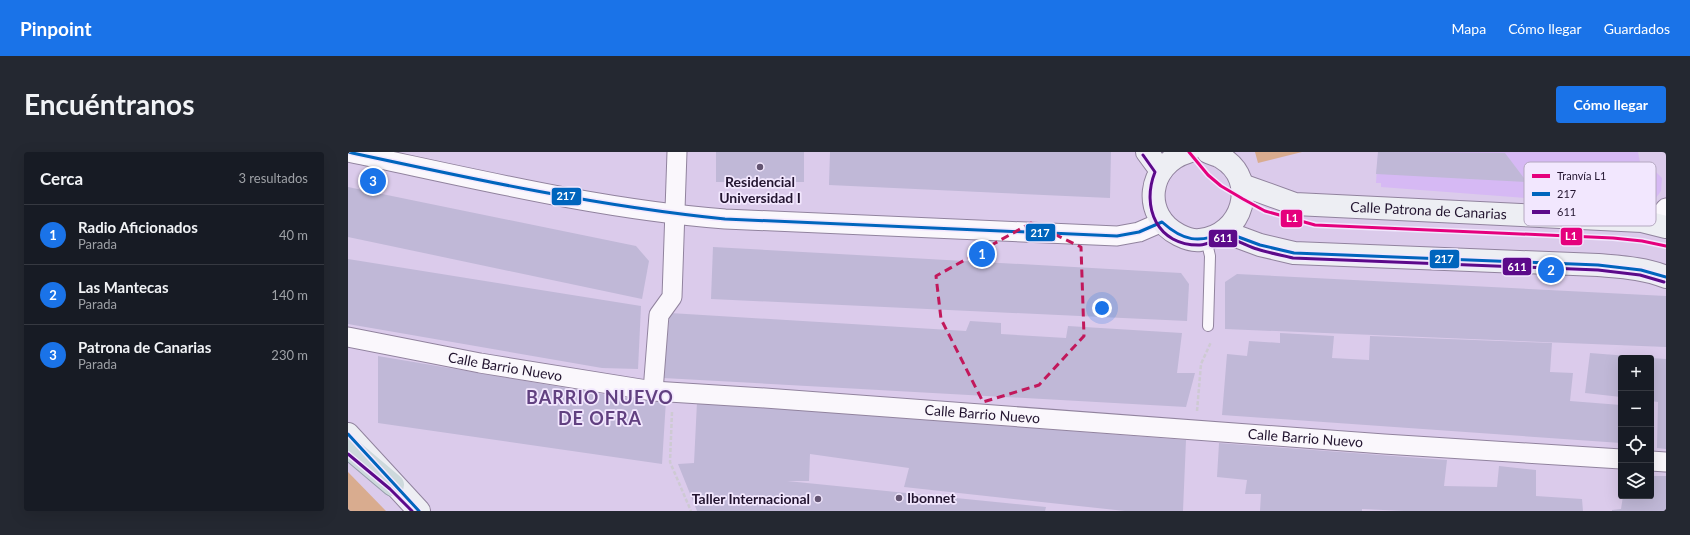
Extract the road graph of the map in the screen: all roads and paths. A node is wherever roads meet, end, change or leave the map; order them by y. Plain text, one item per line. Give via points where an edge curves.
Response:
1 (348, 152) edge
2 (677, 152) edge
3 (1147, 152) edge
4 (1188, 152) edge
5 (1208, 152) edge
6 (1161, 171) junction
7 (1242, 185) junction
8 (1666, 208) edge
9 (676, 215) junction
10 (1524, 215) edge
11 (1656, 216) edge
12 (1162, 222) junction
13 (1656, 224) edge
14 (1666, 227) edge
15 (1215, 235) junction
16 (1666, 277) edge
17 (1208, 326) joint
18 (348, 337) edge
19 (653, 391) junction
20 (672, 411) dead end
21 (1194, 429) junction
22 (348, 434) edge
23 (348, 447) edge
24 (1618, 459) edge
25 (1654, 461) edge
26 (1666, 462) edge
27 (394, 484) junction
28 (419, 511) edge
29 (691, 511) edge

1 - 9 street via 517,188
2 - 9 street
3 - 6 street
4 - 6 street via 1176,156
5 - 7 street via 1222,158 1235,169
6 - 12 street via 1153,191 1156,213
7 - 10 street, Calle Patrona de Canarias via 1296,204
7 - 15 street via 1243,199 1239,213 1233,223
8 - 11 street
9 - 12 street via 1117,236 1139,232
9 - 19 street via 672,297 659,315
12 - 15 street via 1172,232 1184,238 1198,240
13 - 14 street, Calle Patrona de Canarias
15 - 16 street via 1294,253 1598,265 1633,268
15 - 17 lane via 1210,256
17 - 21 path via 1212,339 1201,364
18 - 19 street, Calle Barrio Nuevo
19 - 21 street, Calle Barrio Nuevo
20 - 29 path via 670,462
21 - 24 street, Calle Barrio Nuevo
22 - 27 street
23 - 27 highway
25 - 26 street
27 - 28 street

